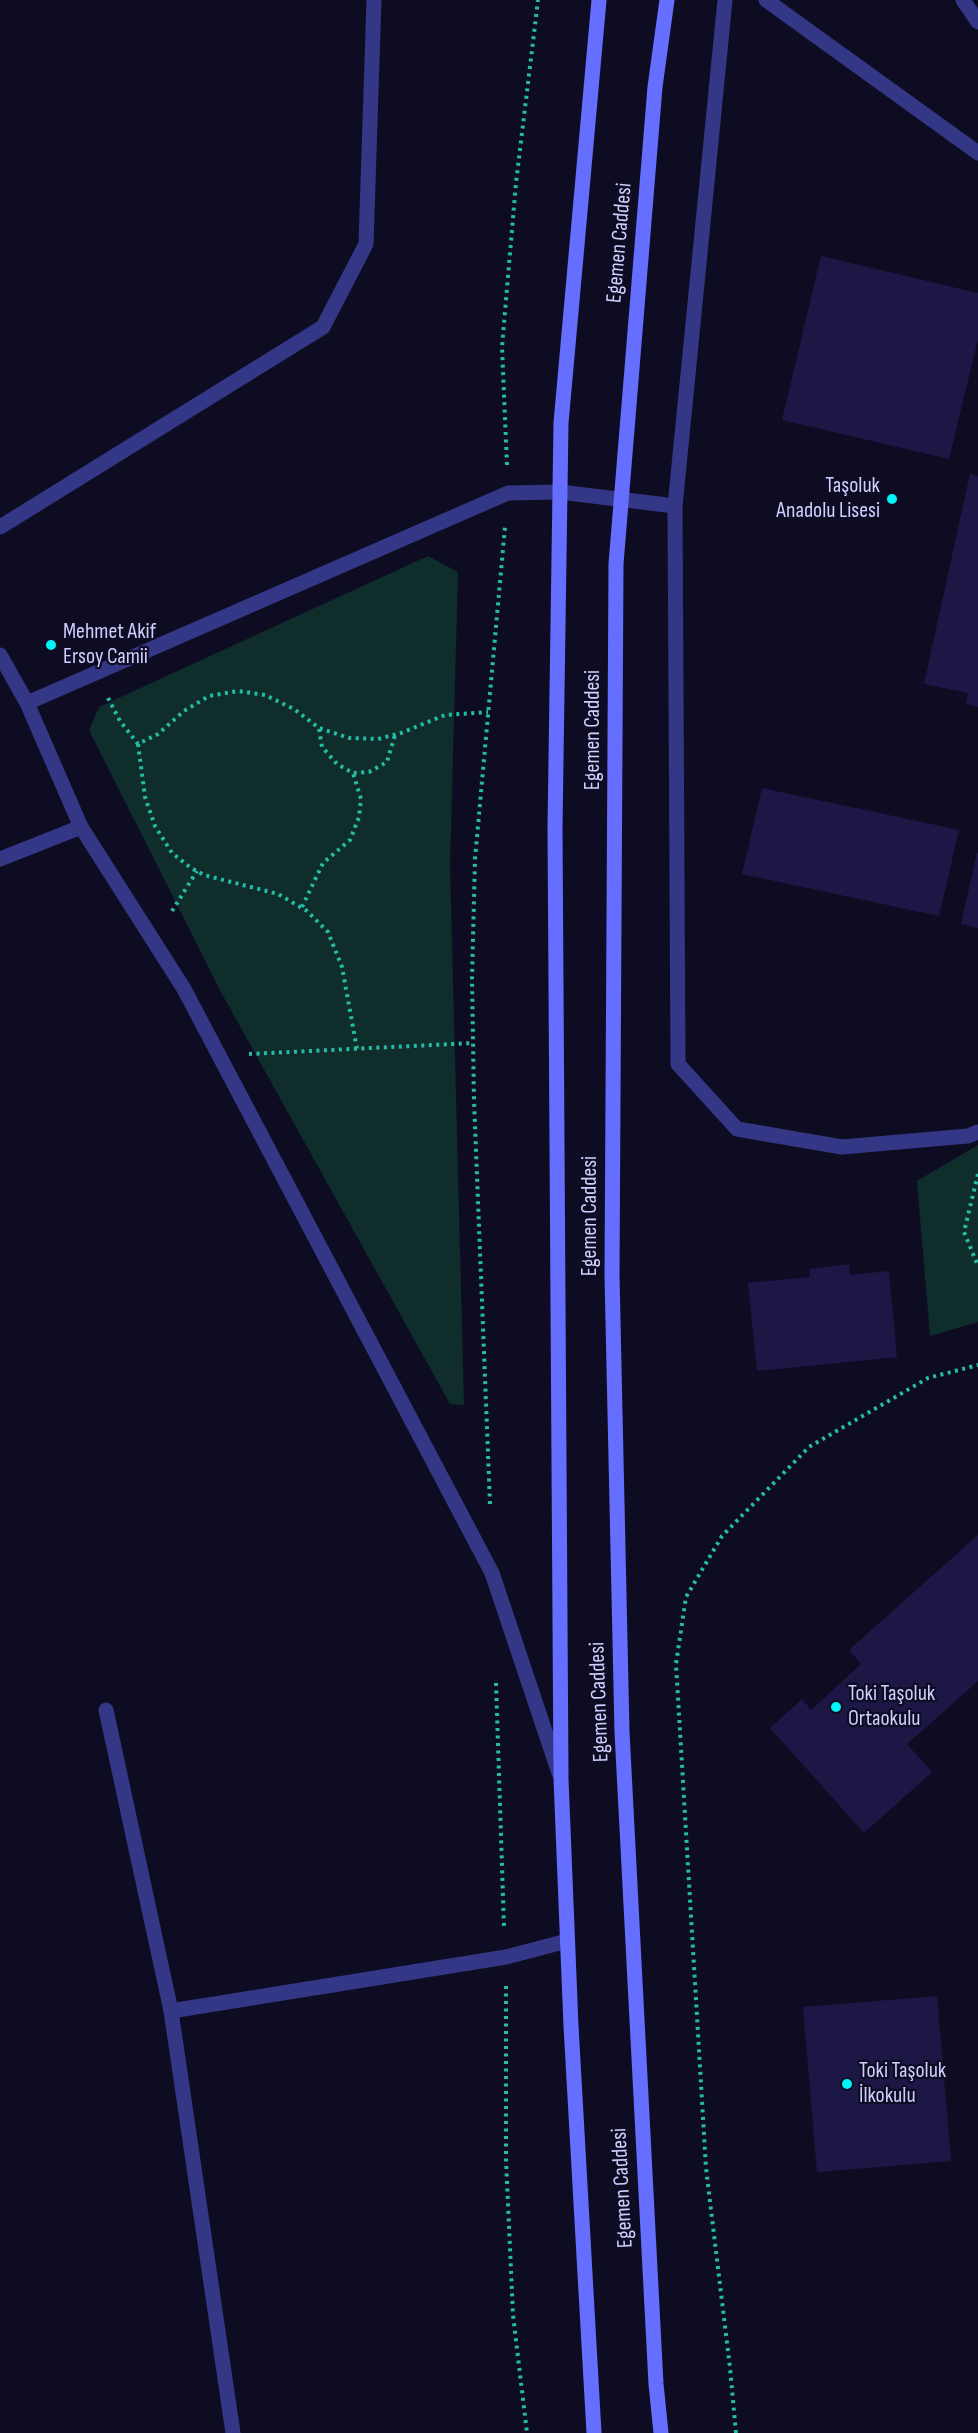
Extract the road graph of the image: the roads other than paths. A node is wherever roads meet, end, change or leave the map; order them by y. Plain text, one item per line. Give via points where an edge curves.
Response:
1 (374, 0) edge
2 (599, 0) edge
3 (667, 0) edge
4 (725, 0) edge
5 (766, 0) edge
6 (963, 0) edge
7 (978, 22) edge
8 (978, 153) edge
9 (560, 492) junction
10 (621, 500) junction
11 (675, 506) junction
12 (0, 527) edge
13 (0, 655) edge
14 (27, 703) junction
15 (81, 827) junction
16 (0, 859) edge
17 (978, 1132) edge
18 (106, 1710) dead end
19 (561, 1779) junction
20 (567, 1941) junction
21 (171, 2011) junction
22 (233, 2433) edge
23 (594, 2433) edge
24 (661, 2433) edge

1 - 12 street via 366,244 323,327
2 - 9 main road, Egemen Caddesi via 561,423
3 - 10 main road, Egemen Caddesi via 655,87
4 - 11 street
5 - 8 street
6 - 7 street
9 - 10 street
9 - 14 street via 508,493
9 - 19 main road, Egemen Caddesi via 555,827
10 - 11 street
10 - 24 main road, Egemen Caddesi via 616,564 612,1275 622,1732
11 - 17 street via 678,1064 737,1129 842,1147
13 - 14 street
14 - 15 street
15 - 16 street
15 - 19 street via 184,989 492,1573
18 - 21 street
19 - 20 main road, Egemen Caddesi
20 - 21 street via 506,1957
20 - 23 main road, Egemen Caddesi
21 - 22 street

